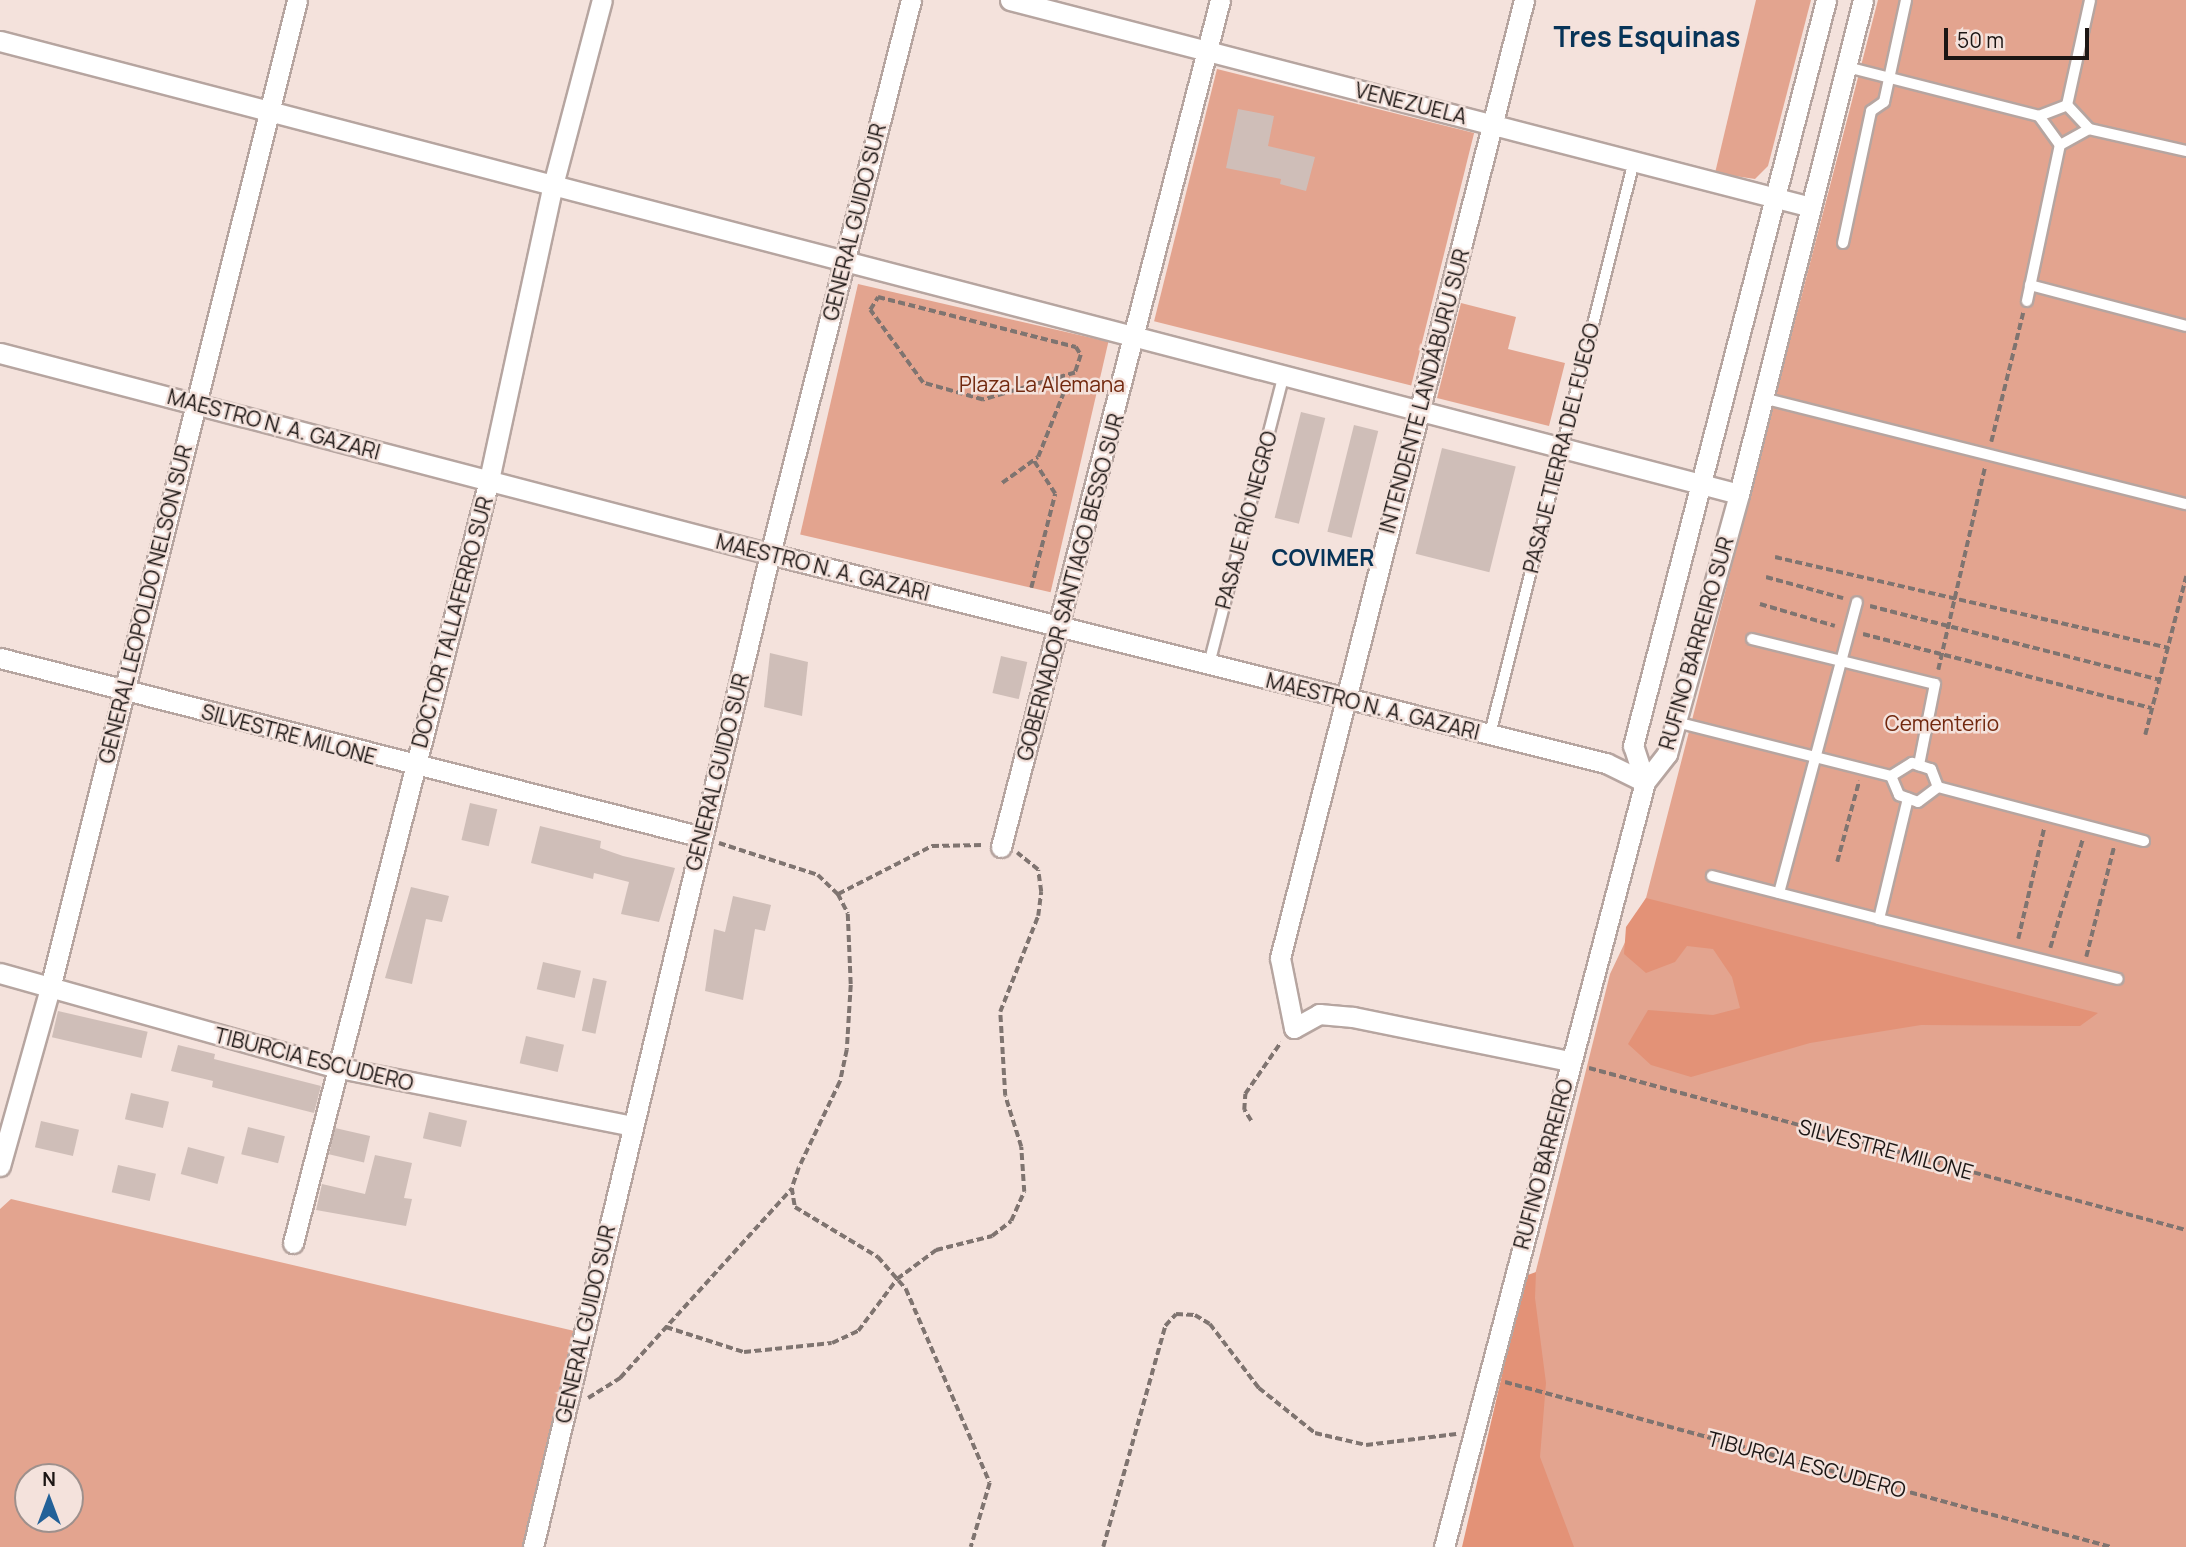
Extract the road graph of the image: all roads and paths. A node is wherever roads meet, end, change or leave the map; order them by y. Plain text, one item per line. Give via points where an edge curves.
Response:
1 (297, 0) edge
2 (602, 0) edge
3 (911, 0) edge
4 (1010, 0) edge
5 (1220, 0) edge
6 (1524, 0) edge
7 (1826, 0) edge
8 (1863, 0) edge
9 (1906, 0) edge
10 (2090, 0) edge
11 (0, 41) edge
12 (1208, 51) junction
13 (1847, 66) junction
14 (1889, 79) junction
15 (2067, 105) junction
16 (271, 111) junction
17 (2039, 116) junction
18 (1495, 125) junction
19 (2090, 129) junction
20 (2060, 145) junction
21 (2186, 150) edge
22 (1634, 161) junction
23 (553, 185) junction
24 (1777, 198) junction
25 (1811, 207) junction
26 (1843, 243) dead end
27 (843, 260) junction
28 (2030, 285) junction
29 (2027, 301) joint
30 (2186, 326) edge
31 (1135, 337) junction
32 (0, 353) edge
33 (1284, 375) junction
34 (1061, 377) junction
35 (1763, 398) junction
36 (195, 403) junction
37 (1418, 410) junction
38 (1561, 447) junction
39 (1987, 455) junction
40 (1033, 460) junction
41 (489, 480) junction
42 (1002, 483) dead end
43 (1701, 484) junction
44 (1739, 494) junction
45 (2186, 504) edge
46 (770, 554) junction
47 (1775, 558) dead end
48 (2186, 576) edge
49 (1766, 578) dead end
50 (1031, 588) dead end
51 (1953, 595) junction
52 (1857, 602) junction
53 (1760, 604) dead end
54 (1060, 626) junction
55 (1946, 626) junction
56 (1850, 631) junction
57 (1752, 639) dead end
58 (2169, 648) junction
59 (1941, 655) junction
60 (0, 658) edge
61 (1841, 661) junction
62 (1209, 664) junction
63 (2160, 680) junction
64 (1935, 684) junction
65 (124, 690) junction
66 (1344, 698) junction
67 (2152, 708) junction
68 (1676, 722) junction
69 (1490, 735) junction
70 (2145, 735) dead end
71 (1817, 757) junction
72 (1919, 765) junction
73 (414, 766) junction
74 (1863, 769) junction
75 (1891, 776) junction
76 (1645, 782) junction
77 (1938, 787) junction
78 (1908, 798) junction
79 (2047, 816) junction
80 (2086, 825) junction
81 (2118, 834) junction
82 (702, 837) junction
83 (2144, 841) dead end
84 (1001, 848) junction
85 (1837, 862) dead end
86 (1712, 876) dead end
87 (1779, 893) junction
88 (838, 894) junction
89 (1879, 919) junction
90 (2017, 941) dead end
91 (2050, 950) dead end
92 (2085, 961) dead end
93 (0, 972) edge
94 (2118, 979) dead end
95 (50, 988) junction
96 (1294, 1028) junction
97 (1578, 1064) junction
98 (335, 1067) junction
99 (1251, 1121) dead end
100 (632, 1126) junction
101 (0, 1166) edge
102 (792, 1188) junction
103 (2186, 1230) edge
104 (293, 1243) dead end
105 (897, 1279) junction
106 (666, 1327) junction
107 (1503, 1381) dead end
108 (567, 1399) junction
109 (1472, 1438) junction
110 (533, 1547) edge
111 (971, 1547) edge
112 (1103, 1547) edge
113 (1444, 1547) edge
114 (2111, 1547) edge

1 - 16 street, GENERAL LEOPOLDO NELSON SUR
2 - 23 street, DOCTOR TALLAFERRO SUR
3 - 27 street, GENERAL GUIDO SUR
4 - 12 street, VENEZUELA
5 - 12 street, GOBERNADOR SANTIAGO BESSO SUR
6 - 18 street, INTENDENTE LANDÁBURU SUR
7 - 24 street, RUFINO BARREIRO SUR
8 - 13 street, RUFINO BARREIRO SUR
9 - 14 lane
10 - 15 lane
11 - 16 street
12 - 18 street, VENEZUELA
12 - 31 street, GOBERNADOR SANTIAGO BESSO SUR
13 - 14 lane
13 - 25 street, RUFINO BARREIRO SUR
14 - 17 lane
14 - 26 lane via 1884,102 1871,111
15 - 17 lane
15 - 19 lane
16 - 23 street
16 - 36 street, GENERAL LEOPOLDO NELSON SUR
17 - 20 lane
18 - 22 street, VENEZUELA
18 - 37 street, INTENDENTE LANDÁBURU SUR
19 - 20 lane
19 - 21 lane
20 - 28 lane
22 - 24 street, VENEZUELA
22 - 38 lane, PASAJE TIERRA DEL FUEGO
23 - 27 street
23 - 41 street, DOCTOR TALLAFERRO SUR
24 - 25 street, VENEZUELA
24 - 43 street, RUFINO BARREIRO SUR
25 - 35 street, RUFINO BARREIRO SUR
27 - 31 street
27 - 46 street, GENERAL GUIDO SUR
28 - 29 lane
28 - 30 lane
29 - 39 path
31 - 33 street
31 - 54 street, GOBERNADOR SANTIAGO BESSO SUR
32 - 36 street, MAESTRO N. A. GAZARI
33 - 37 street
33 - 62 lane, PASAJE RÍO NEGRO
34 - 34 path via 1075,373 1081,355 1076,347 877,297 870,310 923,383 983,400
34 - 40 path via 1065,388
35 - 39 lane
35 - 44 street, RUFINO BARREIRO SUR
36 - 41 street, MAESTRO N. A. GAZARI
36 - 65 street, GENERAL LEOPOLDO NELSON SUR
37 - 38 street
37 - 66 street, INTENDENTE LANDÁBURU SUR
38 - 43 street
38 - 69 lane, PASAJE TIERRA DEL FUEGO
39 - 45 lane
39 - 51 path
40 - 42 path
40 - 50 path via 1055,494
41 - 46 street, MAESTRO N. A. GAZARI
41 - 73 street, DOCTOR TALLAFERRO SUR
43 - 44 street
43 - 76 street, RUFINO BARREIRO SUR via 1633,746
44 - 68 street, RUFINO BARREIRO SUR
46 - 54 street, MAESTRO N. A. GAZARI
46 - 82 street, GENERAL GUIDO SUR
47 - 51 path
48 - 58 path
49 - 52 path
51 - 55 path
51 - 58 path
52 - 55 path
52 - 56 lane
53 - 56 path
54 - 62 street, MAESTRO N. A. GAZARI
54 - 84 street, GOBERNADOR SANTIAGO BESSO SUR
55 - 59 path
55 - 63 path
56 - 59 path
56 - 61 lane
57 - 61 lane
58 - 63 path
59 - 64 path
59 - 67 path
60 - 65 street, SILVESTRE MILONE
61 - 64 lane
61 - 71 lane
62 - 66 street, MAESTRO N. A. GAZARI
63 - 67 path
64 - 72 lane
65 - 73 street, SILVESTRE MILONE
65 - 95 street, GENERAL LEOPOLDO NELSON SUR
66 - 69 street, MAESTRO N. A. GAZARI
66 - 96 street, INTENDENTE LANDÁBURU SUR via 1280,958
67 - 70 path
68 - 71 lane
68 - 76 street, RUFINO BARREIRO SUR via 1667,754
69 - 76 street, MAESTRO N. A. GAZARI via 1606,763
71 - 74 lane
71 - 87 lane
72 - 75 lane via 1912,763
72 - 77 lane via 1931,769
73 - 82 street, SILVESTRE MILONE
73 - 98 street, DOCTOR TALLAFERRO SUR
74 - 75 lane
74 - 85 path
75 - 78 lane via 1899,795
76 - 97 street, RUFINO BARREIRO
77 - 78 lane via 1918,802
77 - 79 lane
78 - 89 lane
79 - 80 lane
79 - 90 path
80 - 81 lane
80 - 91 path
81 - 83 lane
81 - 92 path
82 - 88 path via 818,875
82 - 100 street, GENERAL GUIDO SUR
84 - 88 path via 932,846
84 - 105 path via 1013,849 1038,870 1041,892 1038,916 1000,1012 1005,1096 1021,1147 1024,1192 1011,1221 992,1236 936,1250
86 - 87 lane
87 - 89 lane
88 - 102 path via 848,914 851,985 847,1050 840,1082
89 - 94 lane
93 - 95 street, TIBURCIA ESCUDERO
95 - 98 street, TIBURCIA ESCUDERO
95 - 101 street, GENERAL LEOPOLDO NELSON SUR
96 - 97 street via 1319,1014 1353,1017
96 - 99 path via 1245,1094 1244,1110
97 - 103 path, SILVESTRE MILONE
97 - 109 street, RUFINO BARREIRO
98 - 100 street, TIBURCIA ESCUDERO
98 - 104 street, DOCTOR TALLAFERRO SUR
100 - 108 street, GENERAL GUIDO SUR
102 - 105 path via 795,1207 878,1257
102 - 106 path
105 - 106 path via 858,1331 832,1343 744,1352
105 - 111 path via 906,1289 990,1483
106 - 108 path via 620,1378 593,1398
107 - 114 path, TIBURCIA ESCUDERO
108 - 110 street, GENERAL GUIDO SUR
109 - 112 path via 1430,1434 1366,1445 1315,1433 1259,1388 1210,1324 1195,1315 1176,1314 1165,1326
109 - 113 street, RUFINO BARREIRO

